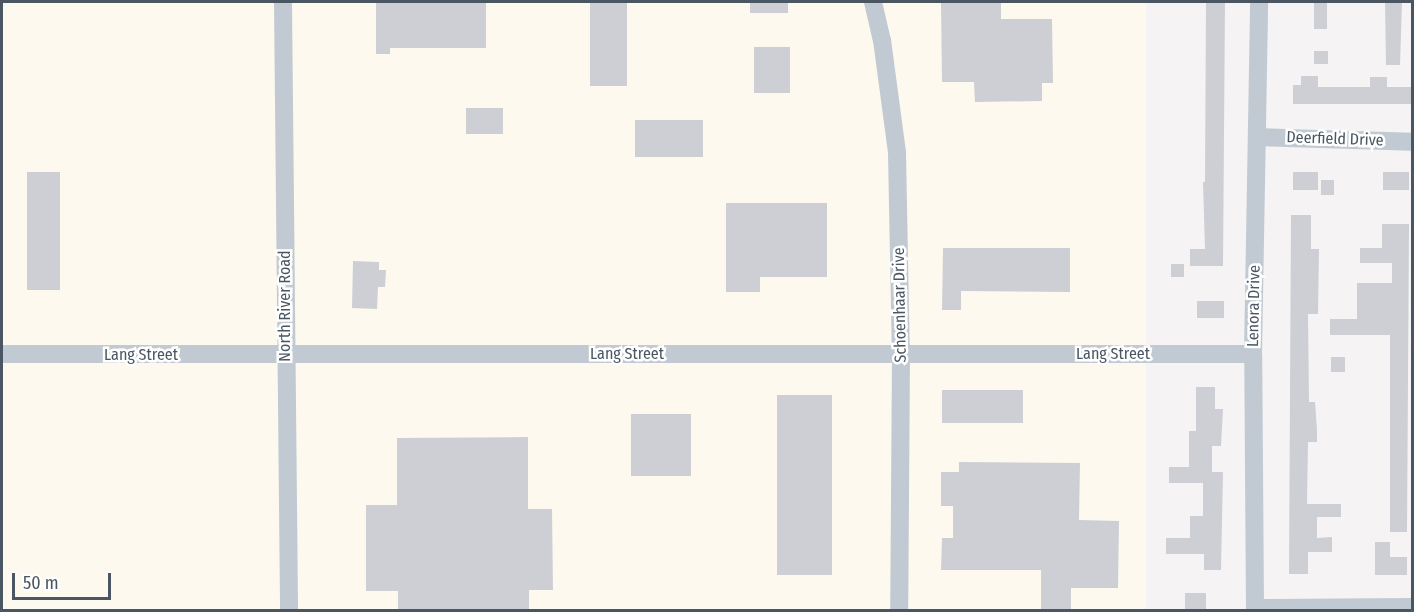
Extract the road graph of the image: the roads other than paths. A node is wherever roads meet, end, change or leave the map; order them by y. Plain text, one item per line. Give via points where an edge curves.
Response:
1 (283, 2) edge
2 (873, 2) edge
3 (1259, 2) edge
4 (1257, 137) junction
5 (1413, 142) edge
6 (2, 354) edge
7 (901, 354) junction
8 (1253, 354) junction
9 (285, 355) junction
10 (1413, 606) edge
11 (1255, 609) edge
12 (289, 610) edge
13 (900, 610) edge

1 - 9 street, North River Road
2 - 7 street, Schoenhaar Drive via 897,153
3 - 4 street, Lenora Drive
4 - 5 street, Deerfield Drive
4 - 8 street, Lenora Drive
6 - 9 street, Lang Street
7 - 8 street, Lang Street
7 - 9 street, Lang Street
7 - 13 street, Schoenhaar Drive
8 - 11 street, Lenora Drive
9 - 12 street, North River Road
10 - 11 street

